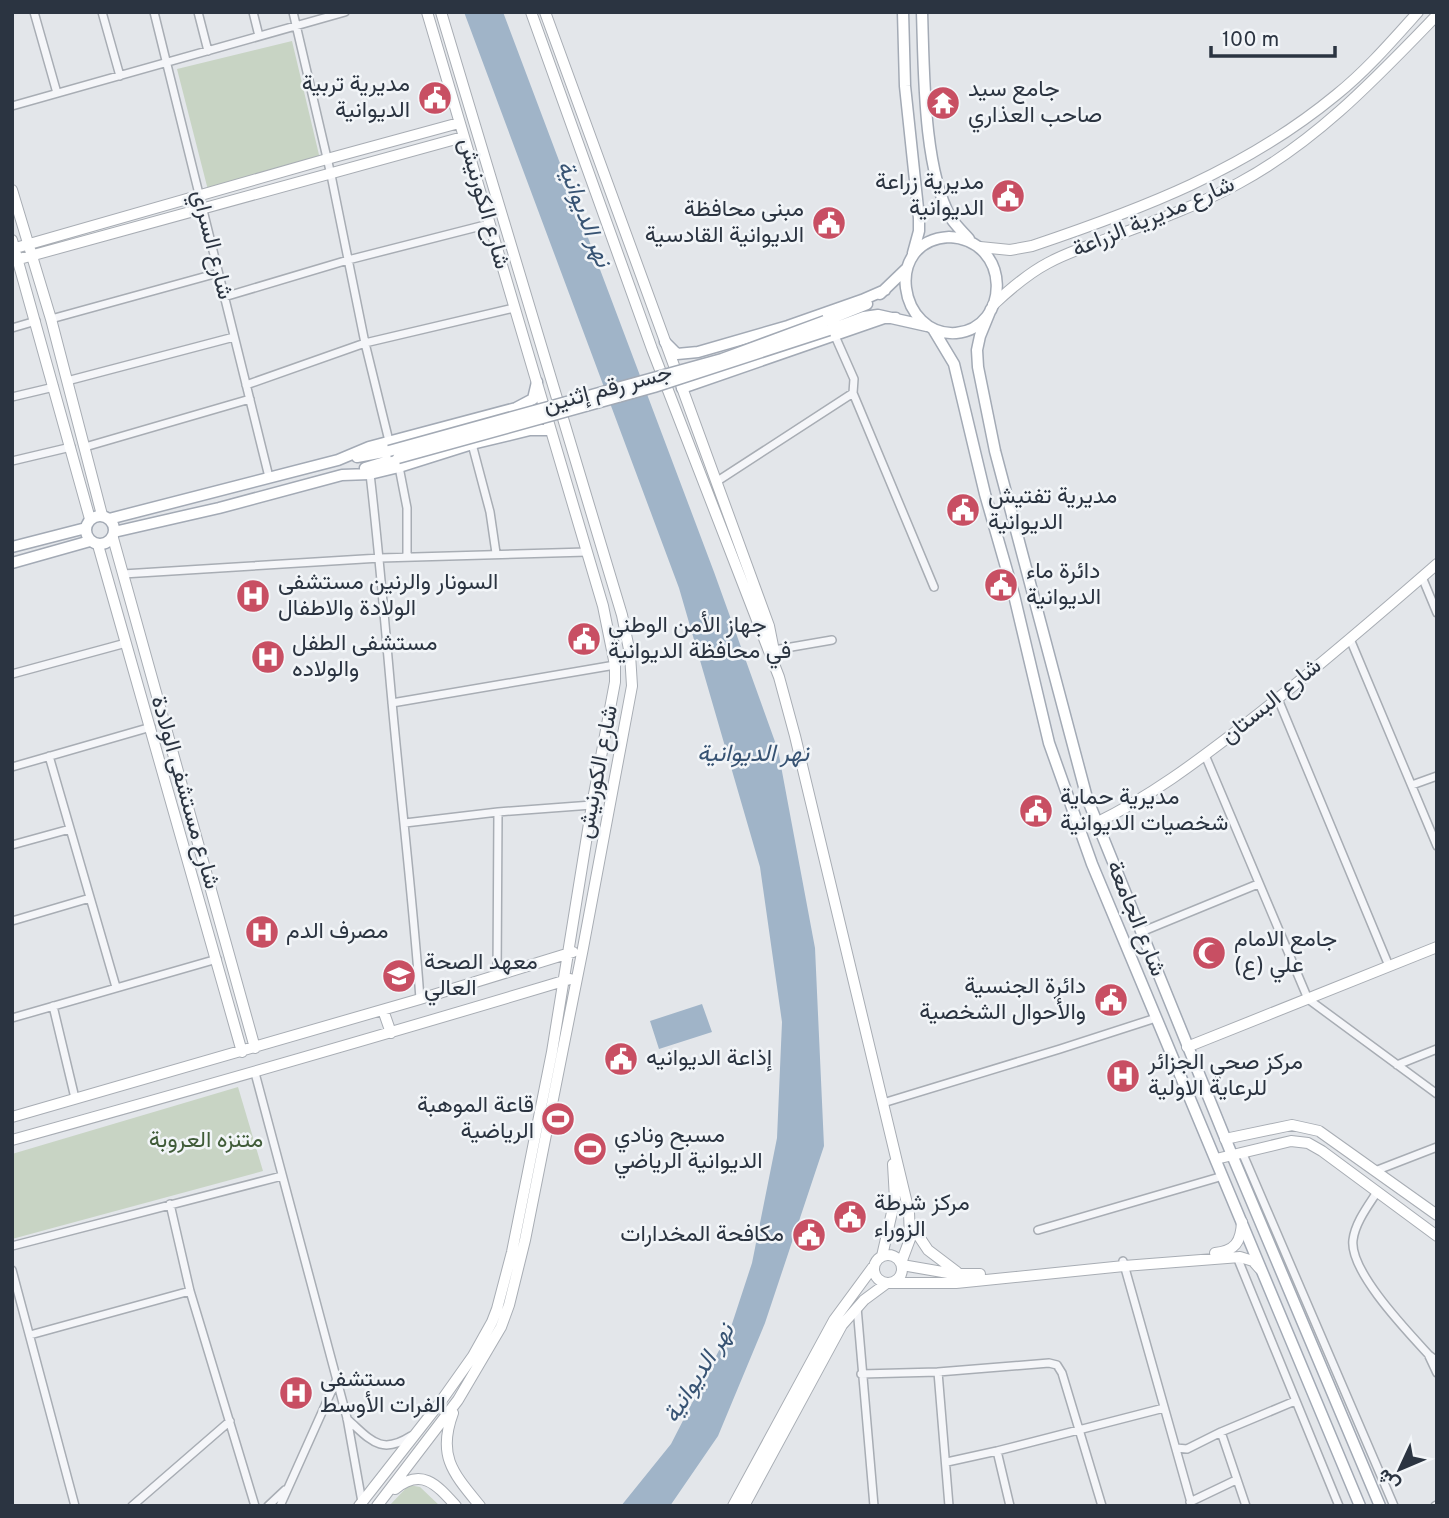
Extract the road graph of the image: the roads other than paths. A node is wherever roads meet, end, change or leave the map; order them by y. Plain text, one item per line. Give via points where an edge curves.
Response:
1 (34, 12) edge
2 (102, 12) edge
3 (154, 12) edge
4 (198, 12) edge
5 (253, 12) edge
6 (293, 12) edge
7 (345, 12) edge
8 (427, 12) edge
9 (441, 12) edge
10 (531, 12) edge
11 (545, 12) edge
12 (903, 12) edge
13 (922, 12) edge
14 (1418, 12) edge
15 (1437, 15) edge
16 (298, 26) junction
17 (259, 36) junction
18 (208, 51) junction
19 (167, 64) junction
20 (120, 76) junction
21 (57, 93) junction
22 (12, 106) edge
23 (459, 123) junction
24 (463, 137) junction
25 (327, 159) junction
26 (488, 166) junction
27 (473, 169) junction
28 (331, 175) junction
29 (12, 190) edge
30 (198, 196) junction
31 (201, 209) junction
32 (489, 225) junction
33 (29, 244) junction
34 (975, 244) junction
35 (13, 246) edge
36 (913, 253) junction
37 (32, 255) junction
38 (348, 260) junction
39 (15, 261) edge
40 (906, 269) junction
41 (218, 273) junction
42 (885, 290) junction
43 (224, 297) junction
44 (992, 307) junction
45 (514, 308) junction
46 (51, 319) junction
47 (36, 321) junction
48 (12, 328) edge
49 (931, 328) junction
50 (829, 329) junction
51 (234, 337) junction
52 (665, 342) junction
53 (365, 343) junction
54 (652, 349) junction
55 (67, 381) junction
56 (537, 382) junction
57 (246, 385) junction
58 (54, 387) junction
59 (682, 388) junction
60 (668, 392) junction
61 (853, 393) junction
62 (12, 397) edge
63 (250, 399) junction
64 (549, 430) junction
65 (472, 444) junction
66 (71, 447) junction
67 (85, 447) junction
68 (394, 454) junction
69 (12, 461) edge
70 (370, 474) junction
71 (342, 475) junction
72 (269, 477) junction
73 (716, 482) junction
74 (106, 517) junction
75 (88, 524) junction
76 (113, 535) junction
77 (94, 543) junction
78 (12, 547) edge
79 (587, 552) junction
80 (496, 554) junction
81 (407, 557) junction
82 (380, 558) junction
83 (12, 562) edge
84 (1437, 564) edge
85 (123, 575) junction
86 (1422, 577) junction
87 (934, 587) dead end
88 (1437, 613) edge
89 (624, 624) junction
90 (608, 625) junction
91 (1350, 639) junction
92 (832, 640) dead end
93 (126, 643) junction
94 (774, 650) junction
95 (615, 665) junction
96 (12, 674) edge
97 (779, 677) junction
98 (615, 682) junction
99 (632, 686) junction
100 (1278, 699) junction
101 (392, 703) junction
102 (151, 727) junction
103 (1205, 755) junction
104 (49, 756) junction
105 (12, 767) edge
106 (1080, 775) junction
107 (1437, 776) edge
108 (1060, 780) junction
109 (1412, 785) junction
110 (592, 805) junction
111 (190, 811) junction
112 (498, 812) junction
113 (175, 813) junction
114 (405, 823) junction
115 (1096, 823) junction
116 (70, 829) junction
117 (586, 840) junction
118 (604, 841) junction
119 (12, 845) edge
120 (1437, 846) edge
121 (1111, 859) junction
122 (1092, 864) junction
123 (1258, 884) junction
124 (90, 898) junction
125 (12, 921) edge
126 (1141, 932) junction
127 (1437, 947) edge
128 (583, 948) junction
129 (570, 953) junction
130 (217, 959) junction
131 (1390, 966) junction
132 (497, 976) junction
133 (578, 976) junction
134 (565, 980) junction
135 (116, 987) junction
136 (419, 999) junction
137 (1308, 999) junction
138 (53, 1006) junction
139 (383, 1010) junction
140 (12, 1018) edge
141 (1156, 1018) junction
142 (391, 1033) junction
143 (1187, 1047) junction
144 (255, 1048) junction
145 (1437, 1049) edge
146 (242, 1052) junction
147 (1397, 1065) junction
148 (255, 1073) junction
149 (128, 1084) junction
150 (104, 1091) junction
151 (1437, 1094) edge
152 (75, 1098) junction
153 (883, 1103) junction
154 (135, 1105) junction
155 (106, 1113) junction
156 (12, 1117) edge
157 (1325, 1135) junction
158 (892, 1139) junction
159 (1225, 1139) junction
160 (12, 1140) edge
161 (1437, 1147) edge
162 (1317, 1148) junction
163 (1237, 1153) junction
164 (1216, 1159) junction
165 (1376, 1171) junction
166 (282, 1175) junction
167 (1225, 1181) junction
168 (1244, 1184) junction
169 (1396, 1186) junction
170 (1377, 1192) junction
171 (1387, 1200) junction
172 (170, 1204) junction
173 (1437, 1215) edge
174 (910, 1222) junction
175 (1242, 1222) junction
176 (1038, 1230) dead end
177 (1437, 1236) edge
178 (12, 1246) edge
179 (882, 1256) junction
180 (1237, 1257) junction
181 (901, 1264) junction
182 (1124, 1264) junction
183 (873, 1267) junction
184 (12, 1270) edge
185 (964, 1275) junction
186 (1266, 1278) junction
187 (889, 1283) junction
188 (190, 1291) junction
189 (857, 1306) junction
190 (30, 1335) junction
191 (1429, 1355) junction
192 (1437, 1361) edge
193 (938, 1371) junction
194 (861, 1374) junction
195 (1437, 1374) edge
196 (336, 1380) junction
197 (458, 1400) junction
198 (1295, 1401) junction
199 (1164, 1408) junction
200 (347, 1418) junction
201 (230, 1421) junction
202 (1079, 1431) junction
203 (1221, 1432) junction
204 (415, 1433) junction
205 (1176, 1448) junction
206 (996, 1451) junction
207 (947, 1462) junction
208 (1237, 1480) junction
209 (288, 1488) junction
210 (379, 1503) edge
211 (361, 1504) edge
212 (1191, 1504) edge
213 (75, 1506) edge
214 (132, 1506) edge
215 (255, 1506) edge
216 (268, 1506) edge
217 (280, 1506) edge
218 (456, 1506) edge
219 (480, 1506) edge
220 (733, 1506) edge
221 (744, 1506) edge
222 (874, 1506) edge
223 (949, 1506) edge
224 (1010, 1506) edge
225 (1101, 1506) edge
226 (1246, 1506) edge
227 (1339, 1506) edge
228 (1360, 1506) edge
229 (1380, 1506) edge
230 (1394, 1506) edge

1 - 21 street
2 - 20 street
3 - 19 street, شارع السراي
4 - 18 street
5 - 17 street
6 - 16 street
7 - 16 street
8 - 23 main road, شارع الكورنيش
9 - 26 main road, شارع الكورنيش
10 - 54 main road
11 - 52 main road
12 - 36 main road via 905,86 919,218
13 - 34 main road via 924,85 934,170 952,220
14 - 34 main road, شارع مديرية الزراعة via 1336,95 1272,142 1225,168 1170,196 1032,246 1010,250
15 - 44 main road, شارع مديرية الزراعة via 1356,99 1278,160 1179,212 1052,260 1013,286
16 - 17 street
16 - 25 street
17 - 18 street
18 - 19 street
19 - 20 street
19 - 30 street, شارع السراي
20 - 21 street
21 - 22 street
23 - 24 main road, شارع الكورنيش
23 - 25 main road
24 - 27 main road, شارع الكورنيش
24 - 28 main road
25 - 28 street
25 - 30 main road
26 - 27 main road
26 - 89 main road, شارع الكورنيش
27 - 32 main road, شارع الكورنيش
28 - 31 main road
28 - 38 street
29 - 33 main road
30 - 31 street, شارع السراي
30 - 33 main road
31 - 37 main road
31 - 41 street, شارع السراي
32 - 38 street
32 - 45 main road, شارع الكورنيش
33 - 35 main road
33 - 37 main road
34 - 36 main road via 959,237 936,239
34 - 44 main road via 994,268
35 - 39 main road
36 - 40 main road
37 - 39 main road
37 - 46 main road
38 - 43 street
38 - 53 street
39 - 47 main road
40 - 42 main road
40 - 49 main road via 908,299
41 - 43 street, شارع السراي
41 - 46 street
42 - 50 main road
42 - 52 main road via 788,326 698,352 677,354
43 - 51 street, شارع السراي
44 - 49 main road via 967,330 954,333
44 - 106 main road, شارع الجامعة via 980,336 978,367 995,451
45 - 53 street
45 - 56 main road, شارع الكورنيش
46 - 55 main road
47 - 48 street
47 - 58 main road
49 - 50 main road via 886,315
49 - 108 main road, شارع الجامعة via 954,364
50 - 59 main road
50 - 61 street via 854,379
50 - 68 main road, جسر رقم إثنين, bridge via 654,387
51 - 55 street
51 - 57 street, شارع السراي
52 - 54 main road
52 - 59 main road
53 - 57 street
53 - 68 street
54 - 60 main road
55 - 67 main road
56 - 64 main road, شارع الكورنيش
56 - 68 main road via 533,399 522,405
57 - 63 street, شارع السراي
58 - 62 street
58 - 66 main road
59 - 60 main road
59 - 73 main road
60 - 97 main road
61 - 73 street
61 - 87 street
63 - 67 street
63 - 72 street, شارع السراي
64 - 65 main road
64 - 79 main road, شارع الكورنيش
65 - 68 main road
65 - 80 street
66 - 69 street
66 - 75 main road
67 - 74 main road
68 - 70 main road
68 - 71 main road
68 - 72 main road via 338,460
68 - 81 street via 407,508
70 - 71 main road
70 - 82 street
71 - 76 main road
72 - 74 main road
73 - 94 main road
74 - 75 main road
74 - 76 main road
75 - 77 main road via 86,534
75 - 78 main road
76 - 77 main road via 105,544
76 - 85 main road, شارع مستشفى الولادة
77 - 83 main road
77 - 93 main road, شارع مستشفى الولادة
79 - 80 street
79 - 90 main road, شارع الكورنيش
80 - 81 street
81 - 82 street
82 - 85 street
82 - 101 street
84 - 86 main road, شارع البستان
85 - 111 main road, شارع مستشفى الولادة
86 - 88 street
86 - 91 main road, شارع البستان
89 - 90 main road
89 - 99 main road, شارع الكورنيش
90 - 95 main road, شارع الكورنيش
91 - 100 main road, شارع البستان
91 - 109 street
92 - 94 street
93 - 96 street
93 - 102 main road, شارع مستشفى الولادة
94 - 97 main road
95 - 98 main road, شارع الكورنيش
95 - 101 street
97 - 153 main road
98 - 99 main road
98 - 110 main road, شارع الكورنيش
99 - 118 main road, شارع الكورنيش
100 - 103 main road, شارع البستان
100 - 131 street
101 - 114 street
102 - 104 street
102 - 113 main road, شارع مستشفى الولادة
103 - 115 main road, شارع البستان via 1153,793
103 - 123 street
104 - 105 street
104 - 116 street
106 - 108 main road
106 - 115 main road, شارع الجامعة
107 - 109 street
108 - 122 main road, شارع الجامعة
109 - 120 street
110 - 112 street
110 - 117 main road, شارع الكورنيش
111 - 113 main road
111 - 144 main road, شارع مستشفى الولادة
112 - 114 street
112 - 132 street
113 - 130 main road, شارع مستشفى الولادة
114 - 136 street
115 - 121 main road, شارع الجامعة
116 - 119 street
116 - 124 street
117 - 118 main road
117 - 129 main road, شارع الكورنيش
118 - 128 main road, شارع الكورنيش
121 - 122 main road
121 - 126 main road, شارع الجامعة
122 - 141 main road, شارع الجامعة
123 - 126 street
123 - 137 street
124 - 125 street
124 - 135 street
126 - 143 main road, شارع الجامعة
127 - 131 main road
128 - 129 main road
128 - 133 main road, شارع الكورنيش
129 - 132 main road
129 - 134 main road, شارع الكورنيش
130 - 135 street
130 - 146 main road, شارع مستشفى الولادة
131 - 137 main road
132 - 136 main road
133 - 134 main road
133 - 197 main road, شارع الكورنيش via 509,1305 502,1327
134 - 142 main road
134 - 204 main road, شارع الكورنيش via 497,1309 473,1356
135 - 138 street
136 - 139 main road
137 - 143 main road
137 - 147 street
138 - 140 street
138 - 152 street
139 - 142 main road
139 - 144 main road
141 - 153 street
141 - 164 main road, شارع الجامعة
142 - 148 main road
143 - 159 main road, شارع الجامعة
144 - 146 main road
145 - 147 street
146 - 149 main road
147 - 151 street
148 - 154 main road
148 - 166 street
149 - 150 main road
149 - 154 main road via 122,1096
150 - 152 main road
150 - 155 main road via 115,1098
152 - 156 main road
153 - 158 main road
154 - 155 main road
155 - 160 main road
157 - 159 main road via 1292,1125
157 - 162 main road
157 - 165 main road
158 - 174 main road
158 - 179 main road via 895,1199
159 - 163 main road, شارع الجامعة
161 - 165 street
162 - 163 main road via 1291,1141
162 - 170 main road
163 - 164 main road
163 - 168 main road, شارع الجامعة
163 - 230 street
164 - 167 main road, شارع الجامعة
165 - 169 main road
166 - 172 street
166 - 196 street
167 - 168 main road via 1235,1179
167 - 175 main road, شارع الجامعة
167 - 176 street
168 - 229 main road, شارع الجامعة
169 - 171 main road
169 - 173 main road
170 - 171 main road
170 - 191 street via 1357,1227 1354,1254 1389,1310
171 - 177 main road
172 - 178 street
172 - 188 street
174 - 181 main road
174 - 185 main road via 934,1256
175 - 182 main road via 1239,1241 1225,1252
175 - 186 main road, شارع الجامعة
179 - 181 main road via 895,1257
179 - 183 main road
180 - 182 main road
180 - 186 main road via 1253,1261
180 - 198 street
181 - 185 main road
181 - 187 main road via 899,1278
182 - 185 main road
182 - 187 main road via 940,1284
182 - 199 street
183 - 187 main road via 875,1276
183 - 220 main road via 834,1320
184 - 190 street
186 - 228 main road, شارع الجامعة
187 - 189 main road
188 - 190 street
188 - 201 street
189 - 194 street
189 - 221 main road via 826,1352
190 - 213 street
191 - 192 street
191 - 195 street
193 - 194 street
193 - 202 street via 1057,1365
193 - 207 street
194 - 222 street
196 - 200 street
196 - 209 street
197 - 210 main road, شارع الكورنيش
197 - 219 main road via 446,1438 447,1457
198 - 203 street
198 - 227 street
199 - 202 street
199 - 205 street
200 - 204 street via 368,1438 385,1446
200 - 211 street
201 - 214 street
201 - 215 street
202 - 206 street
202 - 225 street
203 - 205 street via 1187,1449
203 - 208 street
204 - 211 main road, شارع الكورنيش
205 - 212 street
206 - 207 street
206 - 224 street
207 - 223 street
208 - 212 street
208 - 226 street
209 - 216 street
209 - 217 street
210 - 218 main road via 402,1483 420,1479 437,1485

